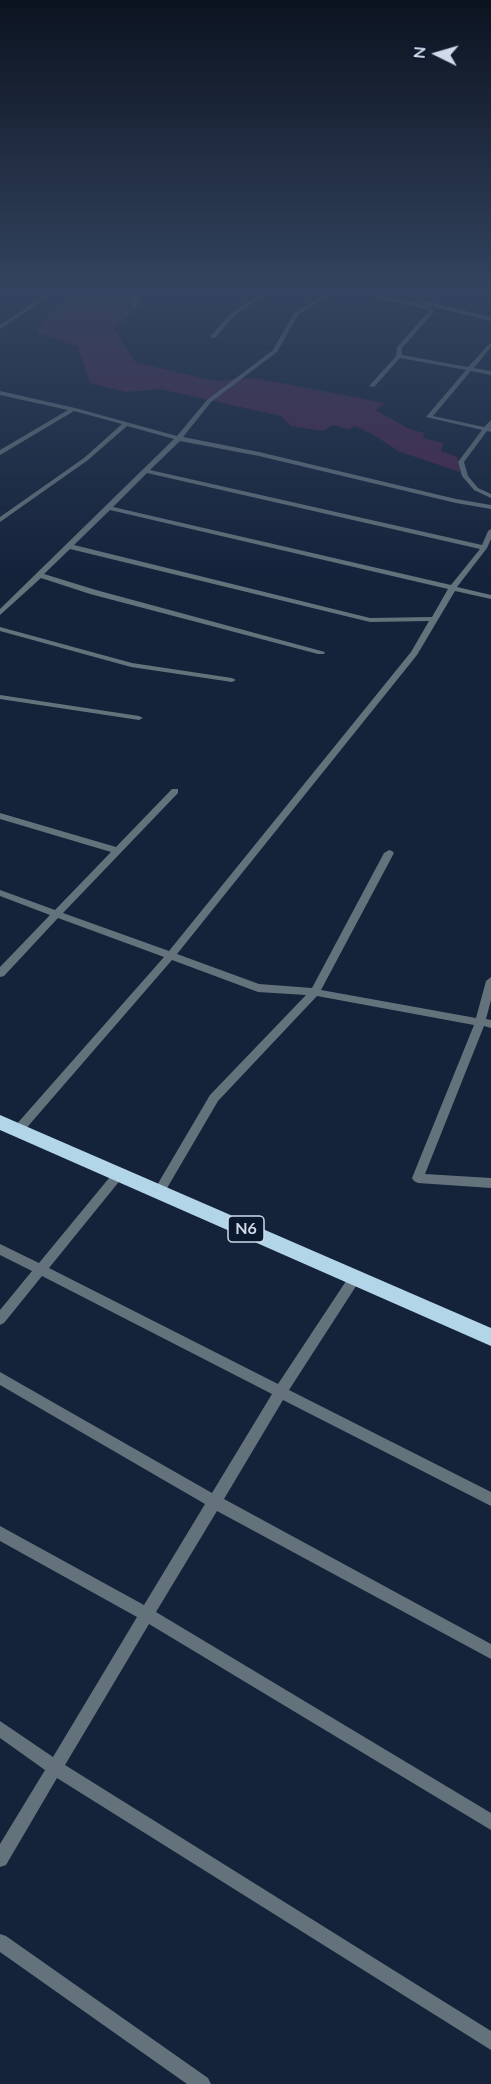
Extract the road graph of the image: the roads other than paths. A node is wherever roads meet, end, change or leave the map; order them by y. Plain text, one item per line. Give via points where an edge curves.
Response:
1 (225, 389) edge
2 (452, 389) edge
3 (1, 394) edge
4 (73, 409) junction
5 (491, 422) edge
6 (127, 423) junction
7 (488, 430) edge
8 (179, 438) junction
9 (0, 453) edge
10 (146, 471) junction
11 (491, 496) edge
12 (491, 507) edge
13 (109, 508) junction
14 (0, 520) edge
15 (491, 531) edge
16 (68, 546) junction
17 (484, 548) junction
18 (40, 575) junction
19 (452, 589) junction
20 (491, 597) edge
21 (0, 613) edge
22 (434, 619) junction
23 (0, 629) edge
24 (321, 652) dead end
25 (232, 680) dead end
26 (0, 696) edge
27 (139, 718) dead end
28 (175, 791) dead end
29 (0, 816) edge
30 (118, 851) junction
31 (389, 853) dead end
32 (0, 893) edge
33 (58, 913) junction
34 (171, 955) junction
35 (0, 974) edge
36 (491, 981) edge
37 (315, 992) junction
38 (485, 1023) edge
39 (0, 1122) edge
40 (19, 1129) junction
41 (118, 1175) junction
42 (491, 1183) edge
43 (159, 1192) junction
44 (0, 1249) edge
45 (38, 1270) junction
46 (356, 1276) junction
47 (0, 1319) edge
48 (491, 1337) edge
49 (0, 1378) edge
50 (281, 1390) junction
51 (491, 1499) edge
52 (213, 1501) junction
53 (0, 1533) edge
54 (147, 1615) junction
55 (491, 1652) edge
56 (0, 1729) edge
57 (55, 1768) junction
58 (491, 1822) edge
59 (0, 1859) edge
60 (0, 1942) edge
61 (491, 2041) edge
62 (202, 2084) edge

1 - 8 street via 209,401
2 - 7 street via 429,417
3 - 4 street
4 - 6 street
4 - 9 street
5 - 7 street
6 - 8 street
6 - 14 street via 86,459
7 - 11 street via 461,462 476,489
8 - 10 street
8 - 12 street
10 - 13 street
10 - 17 street
13 - 16 street
13 - 19 street
15 - 17 street
16 - 18 street
16 - 22 street via 370,620
17 - 19 street
18 - 21 street
18 - 24 street
19 - 20 street
19 - 22 street
22 - 34 street via 414,653
23 - 25 street via 131,665
26 - 27 street
28 - 30 street
29 - 30 street
30 - 33 street
31 - 37 street
32 - 33 street
33 - 34 street
33 - 35 street
34 - 37 street via 258,988
34 - 40 street
36 - 38 street
37 - 38 street
37 - 43 street via 214,1098
38 - 42 street via 418,1178
39 - 40 highway, N6
40 - 41 highway, N6
41 - 43 highway, N6
41 - 45 street
43 - 46 highway, N6
44 - 45 street
45 - 47 street
45 - 50 street
46 - 48 highway, N6
46 - 50 street
49 - 52 street
50 - 51 street
50 - 52 street
52 - 54 street
52 - 55 street
53 - 54 street
54 - 57 street
54 - 58 street
56 - 57 street
57 - 59 street
57 - 61 street
60 - 62 street

